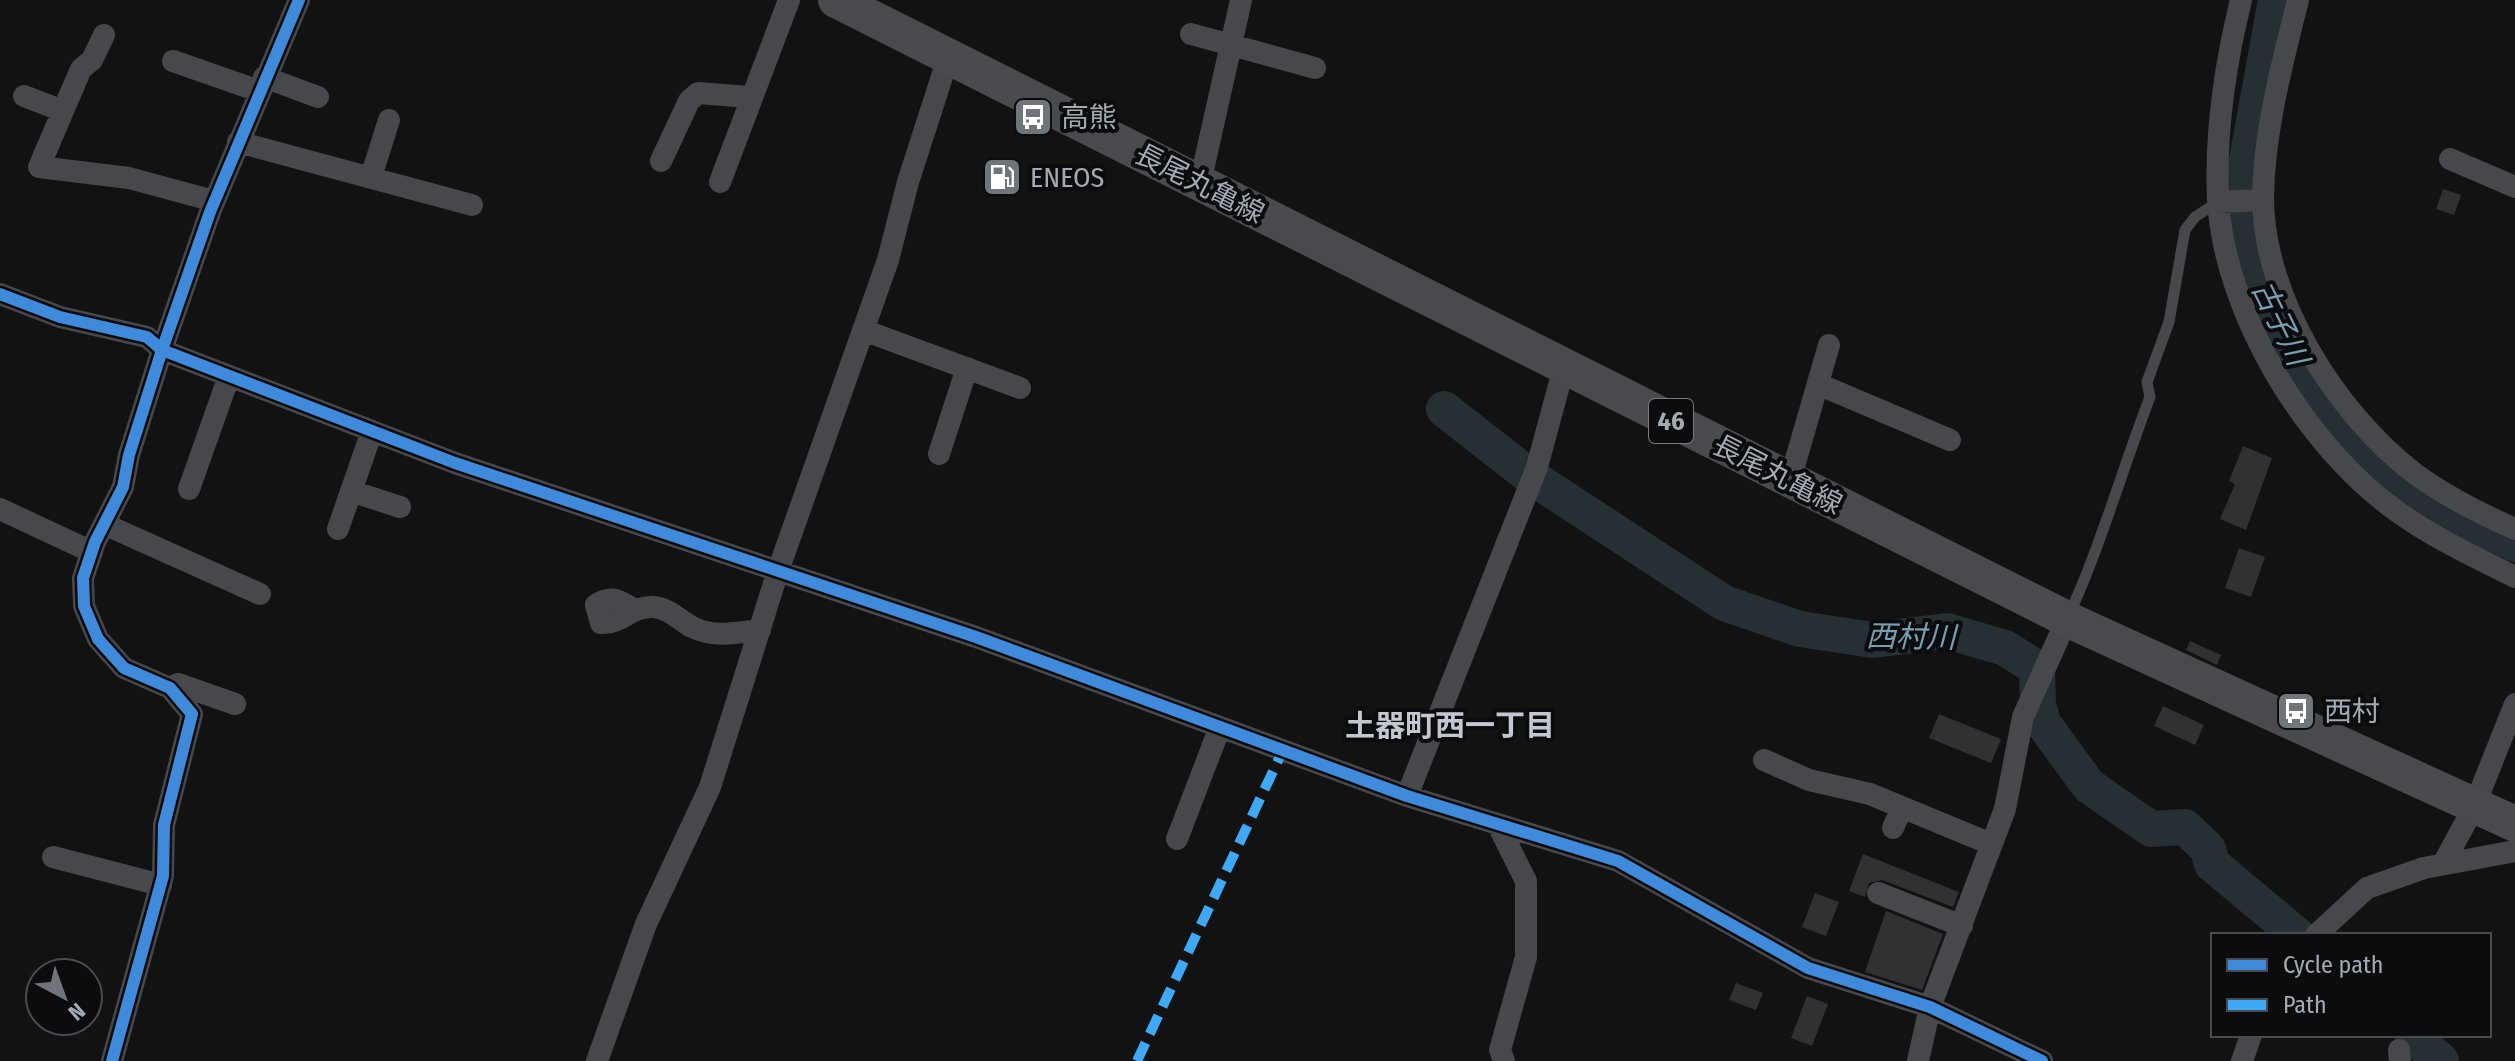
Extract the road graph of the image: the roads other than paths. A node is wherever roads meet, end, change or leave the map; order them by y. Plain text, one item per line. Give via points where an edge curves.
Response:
1 (299, 0) edge
2 (789, 0) edge
3 (836, 0) edge
4 (1241, 0) edge
5 (2241, 0) edge
6 (2298, 0) edge
7 (1191, 34) dead end
8 (104, 35) dead end
9 (1229, 44) junction
10 (948, 58) junction
11 (173, 61) dead end
12 (1315, 68) dead end
13 (261, 84) junction
14 (24, 96) dead end
15 (318, 97) dead end
16 (749, 97) junction
17 (63, 111) junction
18 (389, 120) dead end
19 (238, 142) junction
20 (2450, 159) dead end
21 (661, 161) dead end
22 (371, 177) junction
23 (720, 182) dead end
24 (1200, 183) junction
25 (2515, 187) edge
26 (2263, 200) junction
27 (214, 201) junction
28 (2222, 202) junction
29 (472, 205) dead end
30 (0, 294) edge
31 (863, 330) junction
32 (1829, 345) dead end
33 (162, 350) junction
34 (1564, 367) junction
35 (967, 368) junction
36 (229, 376) junction
37 (1818, 384) junction
38 (1020, 388) dead end
39 (372, 431) junction
40 (1950, 440) dead end
41 (939, 454) dead end
42 (1790, 480) junction
43 (189, 489) dead end
44 (351, 491) junction
45 (400, 507) dead end
46 (0, 509) edge
47 (104, 524) junction
48 (338, 529) dead end
49 (2515, 529) edge
50 (92, 552) junction
51 (778, 571) junction
52 (2515, 577) edge
53 (260, 594) dead end
54 (633, 609) dead end
55 (2067, 619) junction
56 (760, 630) junction
57 (170, 688) junction
58 (235, 704) dead end
59 (2515, 704) edge
60 (1220, 727) junction
61 (1764, 760) dead end
62 (1407, 796) junction
63 (1902, 807) junction
64 (2474, 807) junction
65 (2515, 824) edge
66 (1498, 825) junction
67 (1893, 828) dead end
68 (1177, 839) dead end
69 (1991, 844) junction
70 (2515, 851) edge
71 (53, 857) dead end
72 (2443, 864) junction
73 (161, 885) junction
74 (1878, 893) dead end
75 (1962, 926) junction
76 (2318, 933) edge
77 (1930, 1007) junction
78 (2250, 1037) edge
79 (112, 1061) edge
80 (597, 1061) edge
81 (1504, 1061) edge
82 (1918, 1061) edge
83 (2042, 1061) edge
84 (2242, 1061) edge

1 - 13 street
2 - 16 street
3 - 10 main road, 長尾丸亀線 / 46
4 - 9 street
5 - 28 street via 2223,83
6 - 26 street via 2277,88
7 - 9 street
8 - 17 street via 92,60 81,69
9 - 12 street
9 - 24 street
10 - 24 main road, 長尾丸亀線 / 46
10 - 31 street
11 - 13 street
13 - 15 street
13 - 19 street
14 - 17 street
16 - 21 street via 698,93 689,101
16 - 23 street
17 - 27 street via 39,167 129,178
18 - 22 street
19 - 22 street
19 - 27 street
20 - 25 street
22 - 29 street
24 - 34 main road, 長尾丸亀線 / 46
26 - 28 street
26 - 49 street via 2286,299 2319,369 2414,473
27 - 33 street
28 - 52 street via 2238,291 2256,340 2290,399 2326,444 2396,511
28 - 55 lane via 2195,217 2185,230 2169,322 2147,382 2150,397
30 - 33 street via 60,317 147,337
31 - 35 street
31 - 51 street
32 - 37 street
33 - 36 street
33 - 47 street via 123,487
34 - 42 main road, 長尾丸亀線 / 46
34 - 62 street via 1537,467
35 - 38 street
35 - 41 street
36 - 39 street
36 - 43 street
37 - 40 street
37 - 42 street
39 - 44 street
39 - 51 street
42 - 55 main road, 長尾丸亀線 / 46
44 - 45 street
44 - 48 street
46 - 50 street
47 - 50 street
47 - 53 street
50 - 57 street via 83,578 84,606 98,639 124,668
51 - 56 street
51 - 60 street
54 - 56 street via 654,607 718,635
55 - 64 main road, 長尾丸亀線 / 46
55 - 69 street via 2023,717 2005,809
56 - 80 street via 710,787 646,924
57 - 58 street via 178,684
57 - 73 street via 192,714 164,825
59 - 64 street
60 - 62 street
60 - 68 street
61 - 63 street via 1807,788 1870,794
62 - 66 street
63 - 67 street
63 - 69 street
64 - 65 main road, 長尾丸亀線 / 46
64 - 72 street
66 - 77 street via 1618,861 1808,968
66 - 81 street via 1526,881 1526,957 1500,1050
69 - 75 street
70 - 72 street
71 - 73 street
72 - 76 street via 2367,888
73 - 79 street
74 - 75 street
75 - 77 street
77 - 82 street
77 - 83 street
78 - 84 street

